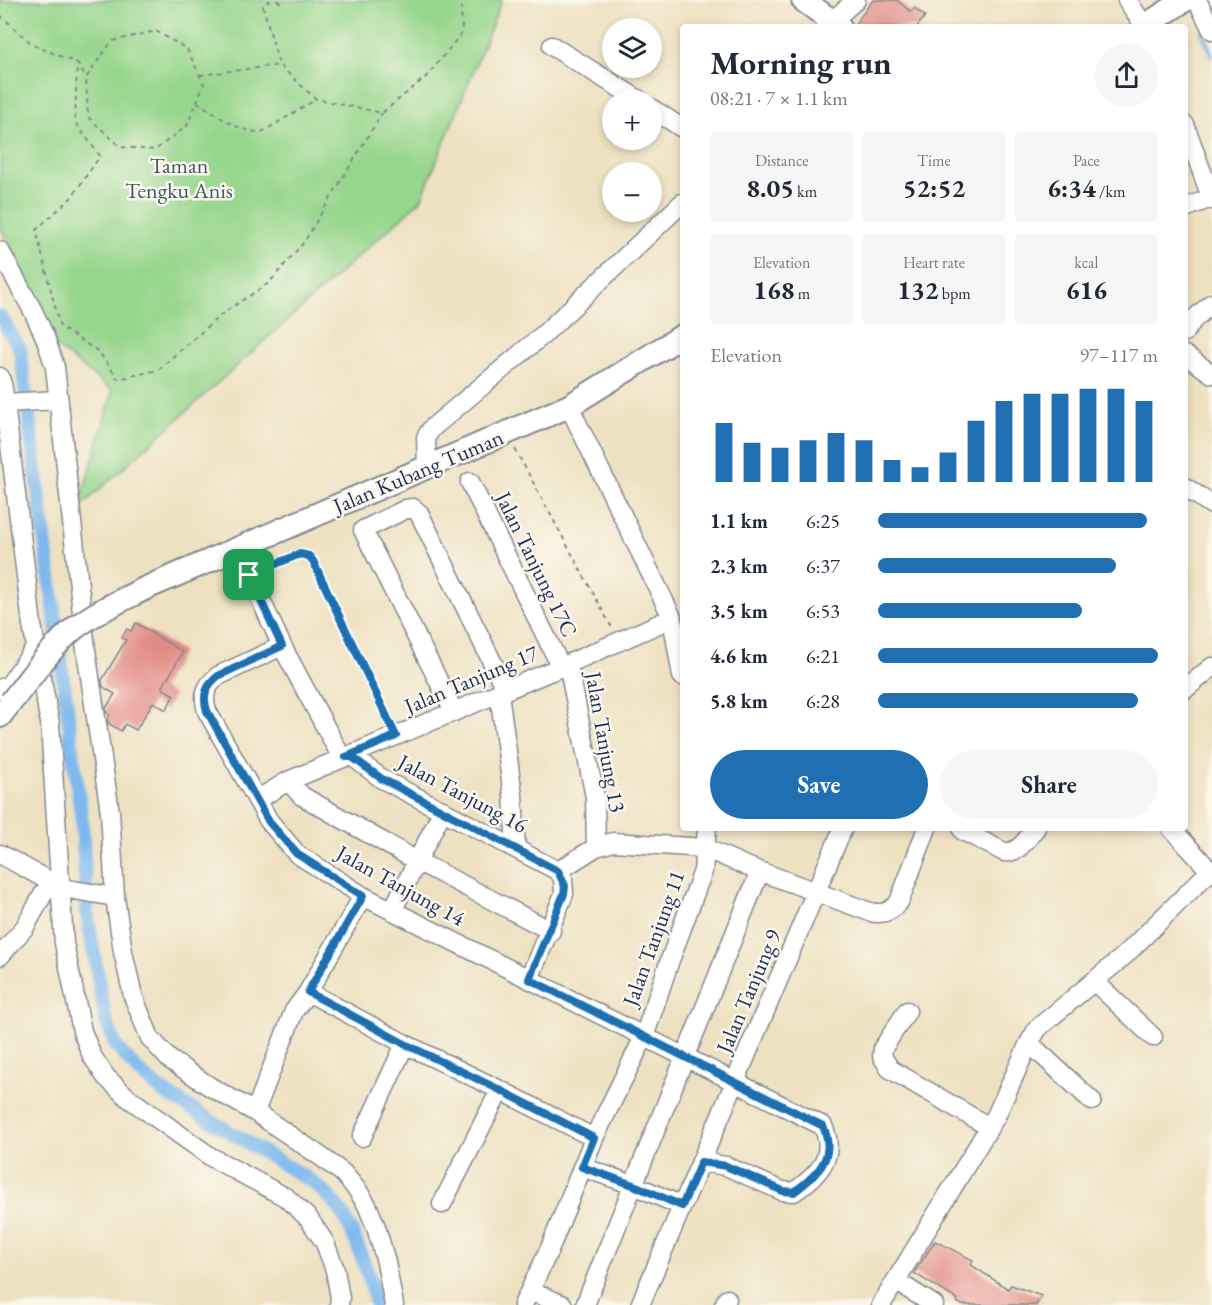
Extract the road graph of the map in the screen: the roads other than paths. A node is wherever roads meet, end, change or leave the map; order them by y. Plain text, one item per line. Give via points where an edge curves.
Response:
1 (803, 0) edge
2 (856, 0) edge
3 (1126, 0) edge
4 (1185, 0) edge
5 (1197, 0) edge
6 (831, 24) edge
7 (833, 24) edge
8 (1142, 24) edge
9 (1149, 24) edge
10 (1212, 30) edge
11 (552, 46) dead end
12 (623, 90) edge
13 (662, 115) edge
14 (680, 127) edge
15 (1188, 133) edge
16 (1212, 199) edge
17 (680, 205) edge
18 (1188, 207) edge
19 (0, 251) edge
20 (1212, 303) edge
21 (1188, 328) edge
22 (680, 337) edge
23 (1188, 364) edge
24 (1212, 374) edge
25 (0, 377) edge
26 (57, 400) junction
27 (11, 403) junction
28 (569, 406) junction
29 (427, 467) junction
30 (470, 482) dead end
31 (1188, 489) edge
32 (1212, 505) edge
33 (237, 548) junction
34 (672, 618) junction
35 (282, 646) junction
36 (36, 647) junction
37 (680, 664) edge
38 (565, 666) junction
39 (1212, 667) edge
40 (1188, 687) edge
41 (503, 692) junction
42 (4, 702) edge
43 (454, 712) junction
44 (344, 758) junction
45 (288, 781) junction
46 (257, 800) junction
47 (443, 810) junction
48 (707, 831) edge
49 (842, 831) edge
50 (926, 831) edge
51 (963, 831) dead end
52 (1033, 831) edge
53 (1174, 831) edge
54 (596, 847) junction
55 (516, 848) junction
56 (705, 848) junction
57 (0, 854) edge
58 (417, 861) junction
59 (558, 871) junction
60 (760, 871) junction
61 (1211, 871) edge
62 (63, 888) junction
63 (816, 892) junction
64 (108, 896) junction
65 (363, 896) junction
66 (392, 911) junction
67 (550, 931) junction
68 (0, 956) edge
69 (529, 979) junction
70 (1094, 981) junction
71 (308, 992) junction
72 (907, 1011) dead end
73 (644, 1037) junction
74 (1153, 1037) dead end
75 (1029, 1043) junction
76 (405, 1044) junction
77 (686, 1058) junction
78 (735, 1083) junction
79 (500, 1090) junction
80 (1092, 1101) dead end
81 (255, 1112) junction
82 (989, 1127) junction
83 (362, 1137) dead end
84 (594, 1138) junction
85 (701, 1162) junction
86 (582, 1167) junction
87 (633, 1185) junction
88 (442, 1204) dead end
89 (682, 1206) junction
90 (896, 1281) junction
91 (527, 1298) edge
92 (339, 1305) edge
93 (394, 1305) edge
94 (563, 1305) edge
95 (585, 1305) edge
96 (640, 1305) edge
97 (881, 1305) edge
98 (934, 1305) edge

1 - 6 main road
2 - 7 street
3 - 8 street
4 - 9 main road
5 - 10 street
11 - 12 street
13 - 14 street
15 - 16 street
16 - 18 street
17 - 29 street via 544,334 432,428 426,437
19 - 26 street via 45,337 55,367
20 - 21 street
22 - 28 main road, Jalan Kubang Tuman
23 - 24 street
25 - 27 street
26 - 27 street
26 - 64 street via 86,650 110,812
27 - 36 street
28 - 29 main road, Jalan Kubang Tuman
28 - 34 street
29 - 33 main road, Jalan Kubang Tuman
30 - 38 street, Jalan Tanjung 17C
31 - 32 street
33 - 35 street
33 - 42 main road, Jalan Kubang Tuman, bridge via 146,588 75,627
34 - 37 street
34 - 38 street, Jalan Tanjung 17
35 - 44 street
35 - 46 street, Jalan Tanjung 14 via 218,676 204,692 207,711
36 - 42 street via 9,685
36 - 62 street via 50,724
38 - 41 street, Jalan Tanjung 17
38 - 54 street, Jalan Tanjung 13 via 595,797
39 - 40 street
41 - 43 street, Jalan Tanjung 17
41 - 43 street via 419,513 413,508 406,509 363,530
41 - 55 street
43 - 44 street, Jalan Tanjung 17
44 - 45 street, Jalan Tanjung 17
44 - 47 street, Jalan Tanjung 16 via 352,757 382,779
45 - 46 street, Jalan Tanjung 17
45 - 58 street via 302,796
46 - 65 street, Jalan Tanjung 14 via 269,822 297,854
47 - 55 street, Jalan Tanjung 16
47 - 58 street
48 - 56 street, Jalan Tanjung 11
49 - 63 street, Jalan Tanjung 9
50 - 63 street, Jalan Tanjung 11 via 898,902 885,913 870,912
51 - 52 street via 1010,853
53 - 61 street
54 - 56 street via 630,842
54 - 59 street, Jalan Tanjung 13
55 - 59 street, Jalan Tanjung 16
56 - 60 street, Jalan Tanjung 11
56 - 73 street, Jalan Tanjung 11 via 703,871
57 - 62 street
58 - 66 street
58 - 67 street
59 - 67 street via 565,886
60 - 63 street, Jalan Tanjung 11
60 - 77 street
61 - 70 street
62 - 64 street
62 - 68 street
62 - 92 street via 64,943 82,1031 92,1056 127,1097 211,1157 287,1198 309,1219 332,1261
63 - 78 street, Jalan Tanjung 9
64 - 81 street via 133,996 150,1038 169,1059
65 - 66 street, Jalan Tanjung 14
65 - 71 street
66 - 69 street, Jalan Tanjung 14
67 - 69 street
69 - 73 street, Jalan Tanjung 14
70 - 74 street
70 - 75 street via 1038,1028
71 - 76 street
71 - 81 street via 287,1024
72 - 82 street via 883,1048 882,1056 890,1069
73 - 77 street, Jalan Tanjung 14
73 - 84 street, Jalan Tanjung 11
75 - 80 street
75 - 82 street
76 - 79 street
76 - 83 street
77 - 78 street, Jalan Tanjung 14
77 - 87 street
78 - 85 street, Jalan Tanjung 9
78 - 85 street, Jalan Tanjung 14 via 823,1126 828,1150 824,1164 794,1192 726,1166
79 - 84 street
79 - 88 street
81 - 93 street via 343,1173 358,1191 376,1227
82 - 90 street
84 - 86 street, Jalan Tanjung 11
85 - 89 street, Jalan Tanjung 9
86 - 87 street
86 - 91 street, Jalan Tanjung 11
87 - 89 street
87 - 95 street
89 - 96 street, Jalan Tanjung 9
90 - 97 street
90 - 98 street
91 - 94 street

